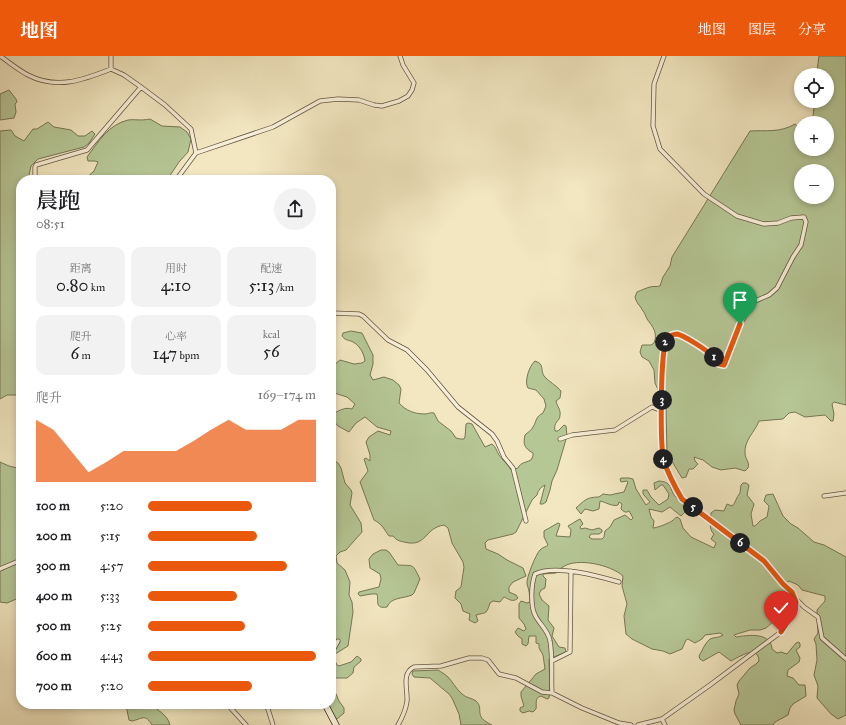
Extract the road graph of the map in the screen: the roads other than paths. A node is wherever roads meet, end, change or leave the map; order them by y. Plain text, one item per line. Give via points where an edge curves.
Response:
1 (0, 56) edge
2 (111, 56) edge
3 (400, 56) edge
4 (664, 56) edge
5 (111, 69) junction
6 (141, 87) junction
7 (196, 153) junction
8 (35, 175) edge
9 (180, 175) edge
10 (336, 313) edge
11 (662, 411) junction
12 (560, 439) dead end
13 (846, 493) edge
14 (824, 496) dead end
15 (526, 521) dead end
16 (16, 562) edge
17 (0, 569) edge
18 (571, 571) junction
19 (619, 582) dead end
20 (794, 596) junction
21 (338, 641) dead end
22 (336, 645) edge
23 (846, 659) edge
24 (552, 660) junction
25 (552, 693) junction
26 (232, 709) edge
27 (268, 709) edge
28 (328, 709) edge
29 (662, 719) junction
30 (246, 725) edge
31 (273, 725) edge
32 (336, 725) edge
33 (398, 725) edge
34 (631, 725) edge
35 (638, 725) edge
36 (665, 725) edge

1 - 5 street via 27,75 46,81 70,83
2 - 5 street
3 - 7 street via 414,83 408,96 399,101 382,106 359,100 320,101 273,127
4 - 11 street via 654,84 652,126 660,149 704,194 737,216 764,224 778,223 798,216 804,217 806,222 801,245 777,288 769,295 753,302 740,324 724,365 678,334 667,338 663,355
5 - 6 street via 124,74
6 - 7 street via 191,129
6 - 8 street via 87,150 36,165
7 - 9 street
10 - 15 street via 360,314 388,340 407,350 458,407 492,434 513,468
11 - 12 street via 652,408 615,430 572,435
11 - 20 street via 663,460 682,499 764,561
13 - 14 street
16 - 17 street
18 - 19 street
18 - 24 street via 570,652
18 - 24 street via 541,572 535,574 532,582 534,613 550,638
20 - 23 street via 818,617 822,638
20 - 29 street via 795,610 781,632
21 - 22 street
24 - 25 street
25 - 33 street via 542,692 516,678 499,674 488,660 482,658 469,658 441,666 414,667 407,672 407,703
25 - 34 street via 582,708
26 - 30 street
27 - 31 street
28 - 32 street
29 - 35 street
29 - 36 street

